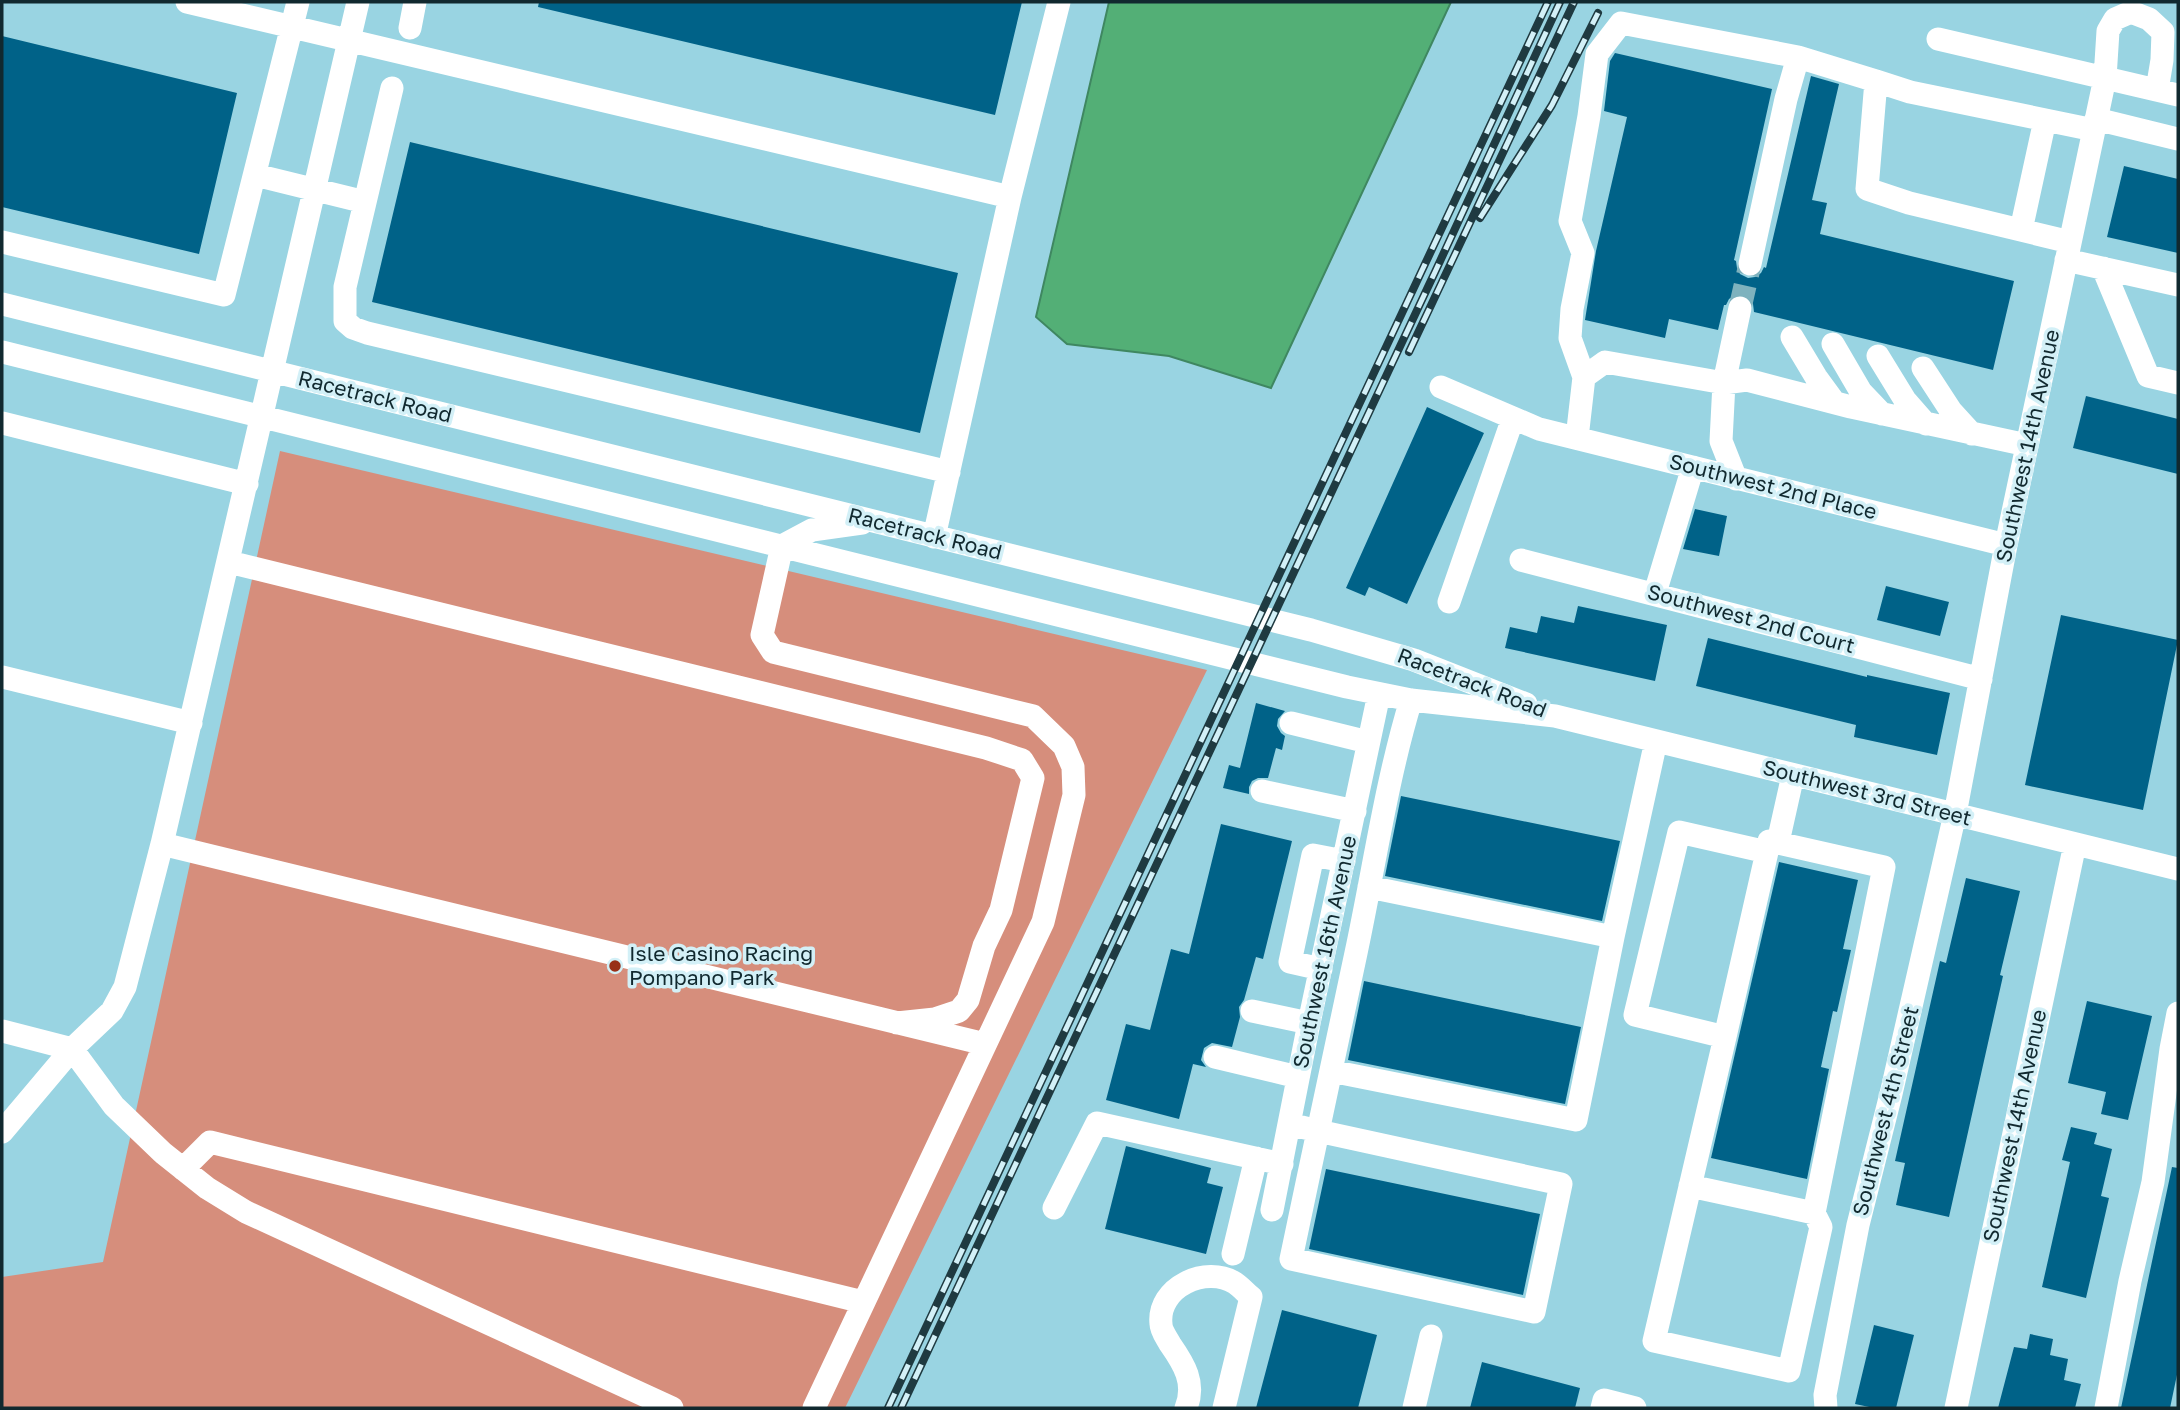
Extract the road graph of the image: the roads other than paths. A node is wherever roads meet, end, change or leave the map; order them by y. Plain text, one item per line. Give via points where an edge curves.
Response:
1 (187, 2) edge
2 (298, 2) edge
3 (358, 2) edge
4 (415, 2) edge
5 (1059, 2) edge
6 (292, 26) junction
7 (410, 28) dead end
8 (1938, 39) dead end
9 (349, 41) junction
10 (1798, 57) junction
11 (2105, 78) junction
12 (1876, 81) junction
13 (392, 88) dead end
14 (2168, 92) edge
15 (2045, 120) junction
16 (2095, 125) junction
17 (2178, 139) edge
18 (255, 175) junction
19 (314, 189) junction
20 (1010, 197) junction
21 (365, 201) junction
22 (2021, 230) junction
23 (2, 242) edge
24 (2068, 251) junction
25 (1750, 264) tunnel mouth
26 (2102, 268) junction
27 (2178, 285) edge
28 (2, 304) edge
29 (1740, 309) tunnel mouth
30 (1792, 337) dead end
31 (1833, 344) dead end
32 (2, 352) edge
33 (1878, 356) dead end
34 (1923, 368) dead end
35 (273, 372) junction
36 (1584, 377) junction
37 (1724, 383) junction
38 (2178, 383) edge
39 (1441, 387) dead end
40 (1835, 403) junction
41 (1882, 414) junction
42 (262, 417) junction
43 (1513, 418) junction
44 (2, 423) edge
45 (1926, 424) junction
46 (1972, 434) junction
47 (1577, 438) junction
48 (2027, 445) junction
49 (1693, 467) junction
50 (949, 472) junction
51 (1736, 479) junction
52 (247, 484) junction
53 (872, 521) junction
54 (934, 537) junction
55 (2006, 545) junction
56 (782, 546) junction
57 (1521, 560) dead end
58 (229, 562) junction
59 (1656, 593) junction
60 (1448, 602) dead end
61 (2, 677) edge
62 (1981, 679) junction
63 (1380, 694) junction
64 (1411, 700) junction
65 (1555, 716) junction
66 (191, 723) junction
67 (1291, 723) dead end
68 (1656, 741) junction
69 (1368, 742) junction
70 (1793, 775) junction
71 (1262, 791) dead end
72 (1355, 811) junction
73 (1955, 814) junction
74 (162, 844) junction
75 (2075, 844) junction
76 (1772, 847) junction
77 (1344, 861) junction
78 (2178, 869) edge
79 (1369, 887) junction
80 (1613, 937) junction
81 (1321, 969) junction
82 (1252, 1011) dead end
83 (2178, 1013) edge
84 (897, 1023) junction
85 (1309, 1023) junction
86 (2, 1031) edge
87 (1725, 1037) junction
88 (985, 1044) junction
89 (72, 1049) junction
90 (1214, 1058) dead end
91 (1331, 1071) junction
92 (1298, 1077) junction
93 (1289, 1124) junction
94 (1318, 1131) junction
95 (2, 1132) edge
96 (1256, 1158) junction
97 (1282, 1164) junction
98 (183, 1169) junction
99 (1690, 1186) junction
100 (1054, 1208) dead end
101 (1272, 1210) dead end
102 (1814, 1213) junction
103 (1233, 1254) dead end
104 (863, 1302) junction
105 (1432, 1336) dead end
106 (672, 1408) edge
107 (814, 1408) edge
108 (1186, 1408) edge
109 (1224, 1408) edge
110 (1414, 1408) edge
111 (1602, 1408) edge
112 (1635, 1408) edge
113 (1826, 1408) edge
114 (1956, 1408) edge
115 (2106, 1408) edge

1 - 6 street
2 - 6 street
3 - 9 street
4 - 7 street
5 - 20 street
6 - 9 street
6 - 18 street
8 - 11 street
9 - 19 street
9 - 20 street
10 - 12 street
10 - 25 street
10 - 36 street via 1620,23 1597,54 1570,221 1583,253 1570,338
11 - 14 street
11 - 14 street, Southwest 14th Avenue via 2108,31 2115,19 2131,12 2149,19 2163,32
11 - 16 street, Southwest 14th Avenue
12 - 15 street
12 - 22 street via 1867,189
13 - 21 street
15 - 16 street
15 - 22 street
16 - 17 street
16 - 24 street, Southwest 14th Avenue
18 - 19 street
18 - 23 street via 224,295
19 - 21 street
19 - 35 street
20 - 50 street
21 - 50 street via 345,287 345,321 353,328
22 - 24 street
24 - 26 street
24 - 48 street, Southwest 14th Avenue
26 - 27 street
26 - 38 street via 2148,376
28 - 35 street, Racetrack Road
29 - 37 street
30 - 40 street
31 - 41 street via 1861,392
32 - 42 street, Racetrack Road
33 - 45 street
34 - 46 street
35 - 42 street
35 - 53 street, Racetrack Road
36 - 37 street via 1605,362
36 - 47 street
37 - 40 street via 1747,380
37 - 51 street via 1721,441
39 - 43 street, Southwest 2nd Place
40 - 41 street
41 - 45 street
42 - 52 street
42 - 56 street, Racetrack Road
43 - 47 street, Southwest 2nd Place
43 - 60 street
44 - 52 street
45 - 46 street
46 - 48 street
47 - 49 street, Southwest 2nd Place
48 - 55 street, Southwest 14th Avenue
49 - 51 street, Southwest 2nd Place
49 - 59 street
50 - 54 street
51 - 55 street, Southwest 2nd Place
52 - 58 street
53 - 54 street, Racetrack Road
53 - 56 street via 811,530
54 - 65 street, Racetrack Road via 1381,649
55 - 62 street, Southwest 14th Avenue
56 - 63 street, Racetrack Road
56 - 88 street via 762,635 773,652 1033,716 1064,746 1073,767 1074,795 1043,922
57 - 59 street, Southwest 2nd Court
58 - 66 street
58 - 84 street via 1022,760 1033,778 1001,910 984,946 968,1000 959,1011 935,1019
59 - 62 street, Southwest 2nd Court
61 - 66 street
62 - 73 street, Southwest 14th Avenue
63 - 64 street, Racetrack Road
63 - 69 street, Southwest 16th Avenue
64 - 65 street, Racetrack Road
64 - 79 street
65 - 68 street, Southwest 3rd Street
66 - 74 street
67 - 69 street
68 - 70 street, Southwest 3rd Street
68 - 80 street
69 - 72 street, Southwest 16th Avenue
70 - 73 street, Southwest 3rd Street
70 - 76 street
71 - 72 street
72 - 77 street, Southwest 16th Avenue
73 - 75 street, Southwest 3rd Street
73 - 113 street, Southwest 4th Street via 1858,1225
74 - 84 street
74 - 89 street via 125,987 112,1011
75 - 78 street, Southwest 3rd Street
75 - 114 street, Southwest 14th Avenue
76 - 87 street
76 - 87 street via 1679,832 1635,1015
76 - 102 street via 1884,867
77 - 81 street, Southwest 16th Avenue
77 - 81 street via 1313,855 1290,962
79 - 80 street
79 - 91 street
80 - 91 street via 1576,1120
81 - 85 street, Southwest 16th Avenue
82 - 85 street
83 - 115 street via 2153,1182
84 - 88 street
85 - 92 street, Southwest 16th Avenue
86 - 89 street
87 - 99 street
88 - 104 street
89 - 95 street
89 - 98 street via 114,1106
90 - 92 street
91 - 94 street
92 - 93 street, Southwest 16th Avenue
93 - 94 street
93 - 97 street, Southwest 16th Avenue
94 - 94 street via 1561,1184 1534,1312 1292,1259
96 - 97 street
96 - 100 street via 1097,1123
96 - 103 street
97 - 101 street, Southwest 16th Avenue
98 - 104 street via 210,1142
98 - 106 street via 246,1212
99 - 102 street
99 - 102 street via 1654,1341 1789,1371 1821,1227
104 - 107 street
105 - 110 street
108 - 109 street via 1190,1377 1160,1324 1171,1293 1185,1281 1209,1276 1234,1282 1251,1297
111 - 112 street via 1604,1401

